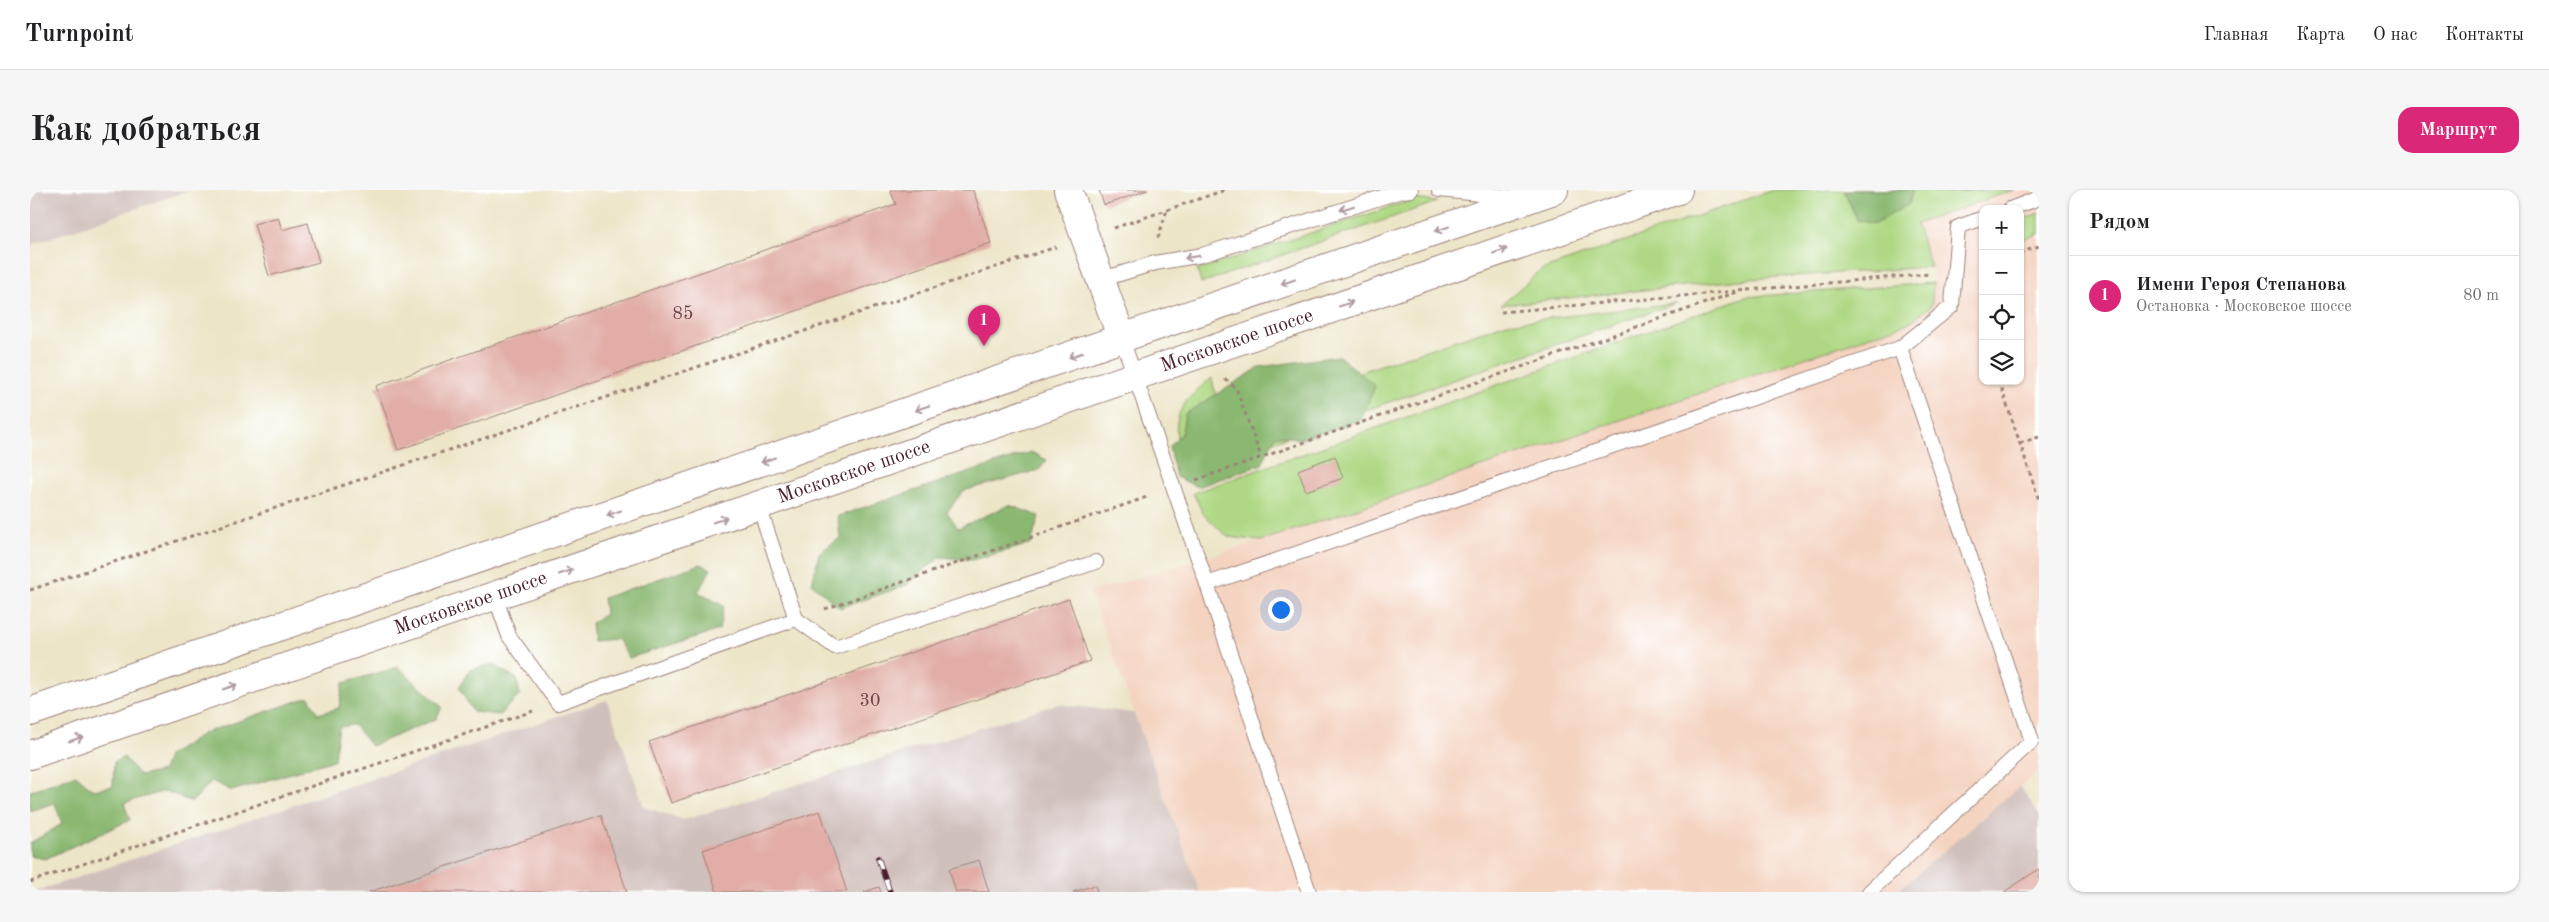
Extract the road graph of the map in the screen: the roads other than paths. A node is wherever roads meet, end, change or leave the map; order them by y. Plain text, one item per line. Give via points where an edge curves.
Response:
1 (1068, 190) edge
2 (1410, 190) edge
3 (1439, 190) edge
4 (1678, 190) edge
5 (1543, 194) edge
6 (2039, 198) edge
7 (2021, 205) edge
8 (1979, 219) edge
9 (1100, 280) junction
10 (1122, 339) junction
11 (1900, 348) junction
12 (1135, 378) junction
13 (759, 506) junction
14 (1096, 562) dead end
15 (1207, 584) junction
16 (495, 596) junction
17 (796, 619) junction
18 (30, 712) edge
19 (30, 755) edge
20 (1310, 892) edge
21 (1869, 892) edge

1 - 9 main road
2 -> 9 lane via 1202,255 1155,263
3 - 5 lane via 1491,196
12 -> 4 main road, Московское шоссе
5 -> 10 main road, Московское шоссе
6 - 7 lane
8 - 11 lane via 1958,227 1952,306
9 - 10 main road
10 - 12 lane
10 -> 18 main road, Московское шоссе
11 - 15 lane
11 - 21 lane via 2032,740
12 - 13 main road, Московское шоссе
12 - 15 lane
16 -> 13 main road, Московское шоссе
13 - 17 lane
14 - 17 lane via 835,647
15 - 20 lane
16 - 17 lane via 508,636 558,703
19 -> 16 main road, Московское шоссе

